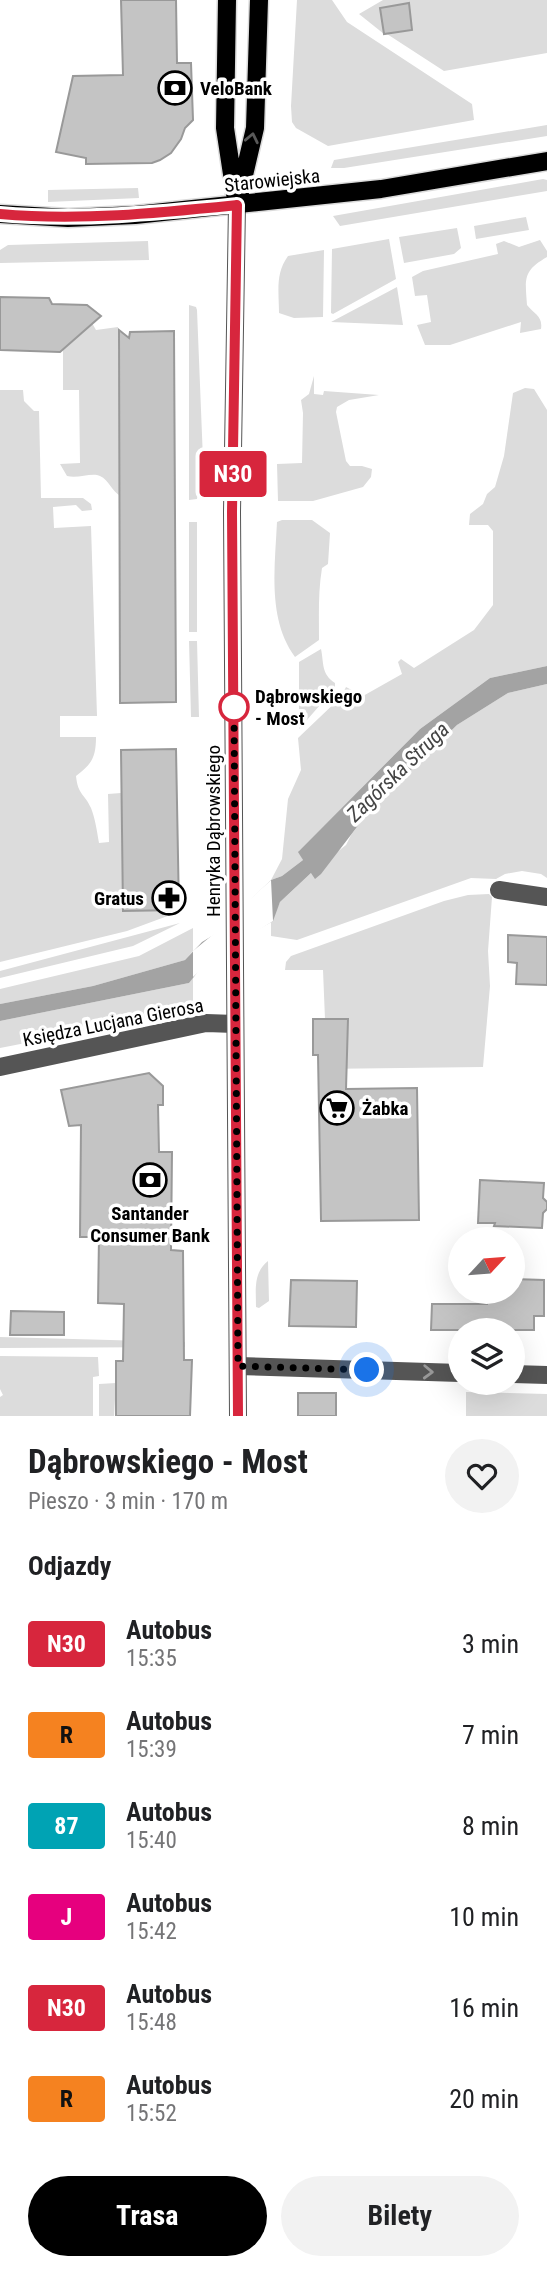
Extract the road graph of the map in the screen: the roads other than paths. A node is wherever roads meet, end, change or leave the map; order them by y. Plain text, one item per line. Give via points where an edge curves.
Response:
1 (227, 0) edge
2 (259, 0) edge
3 (547, 161) edge
4 (237, 205) junction
5 (0, 214) edge
6 (499, 890) dead end
7 (547, 897) edge
8 (235, 1024) junction
9 (0, 1067) edge
10 (238, 1366) junction
11 (448, 1373) edge
12 (525, 1375) edge
13 (547, 1376) edge
14 (238, 1416) edge

1 - 4 main road, Henryka Dąbrowskiego via 226,128
4 -> 2 main road, Henryka Dąbrowskiego via 254,128
3 - 4 main road, Starowiejska via 381,189
4 - 5 main road, Starowiejska via 68,218
4 - 8 street, Henryka Dąbrowskiego via 232,512
6 - 7 street
8 - 9 street, Księdza Lucjana Gierosa via 206,1023
8 - 10 street, Henryka Dąbrowskiego
10 -> 11 street
10 - 14 street, Henryka Dąbrowskiego
12 - 13 street

